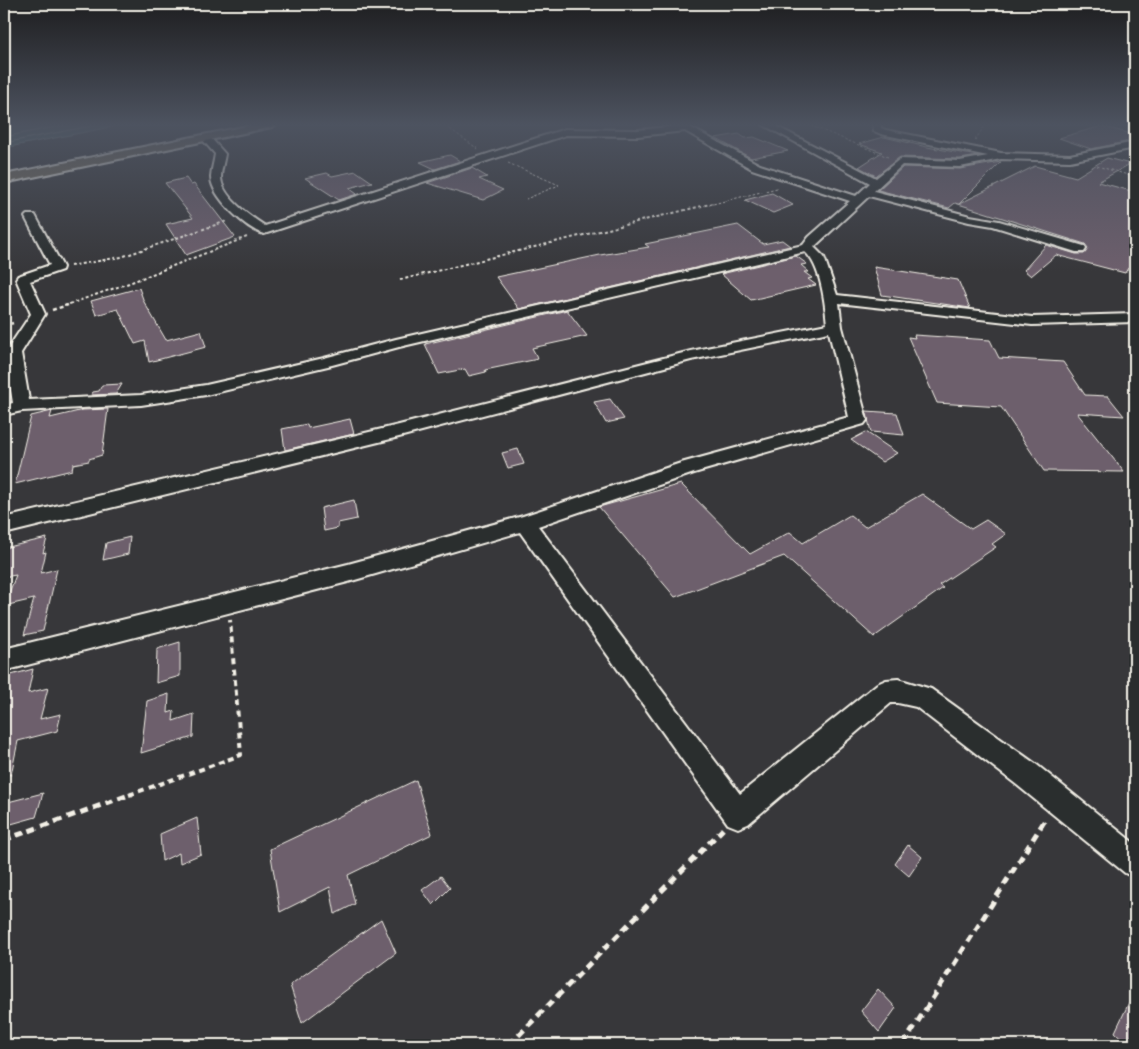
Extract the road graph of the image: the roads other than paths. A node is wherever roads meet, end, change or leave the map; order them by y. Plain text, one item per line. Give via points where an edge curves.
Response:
1 (34, 173) edge
2 (217, 173) edge
3 (437, 173) edge
4 (775, 173) edge
5 (859, 173) edge
6 (887, 173) edge
7 (4, 179) edge
8 (876, 182) junction
9 (863, 196) junction
10 (31, 218) dead end
11 (807, 248) junction
12 (1080, 249) dead end
13 (832, 298) junction
14 (1135, 318) edge
15 (835, 327) junction
16 (22, 406) junction
17 (4, 410) edge
18 (525, 523) junction
19 (4, 526) edge
20 (4, 660) edge
21 (1135, 863) edge

1 - 7 main road
2 - 3 street via 221,190 241,216 264,230
4 - 9 street via 799,182
5 - 8 street
6 - 8 street
8 - 9 street
9 - 11 street
9 - 12 street via 995,223
10 - 16 street via 57,268 23,279 38,314 13,353
11 - 13 street via 818,257
11 - 16 street via 206,390 141,400
13 - 14 street via 1032,321
13 - 15 street
15 - 18 street via 858,420 688,468
15 - 19 street via 708,352 366,440
16 - 17 street
18 - 20 street via 348,573
18 - 21 street via 738,814 886,692 898,691 922,697 1027,775

